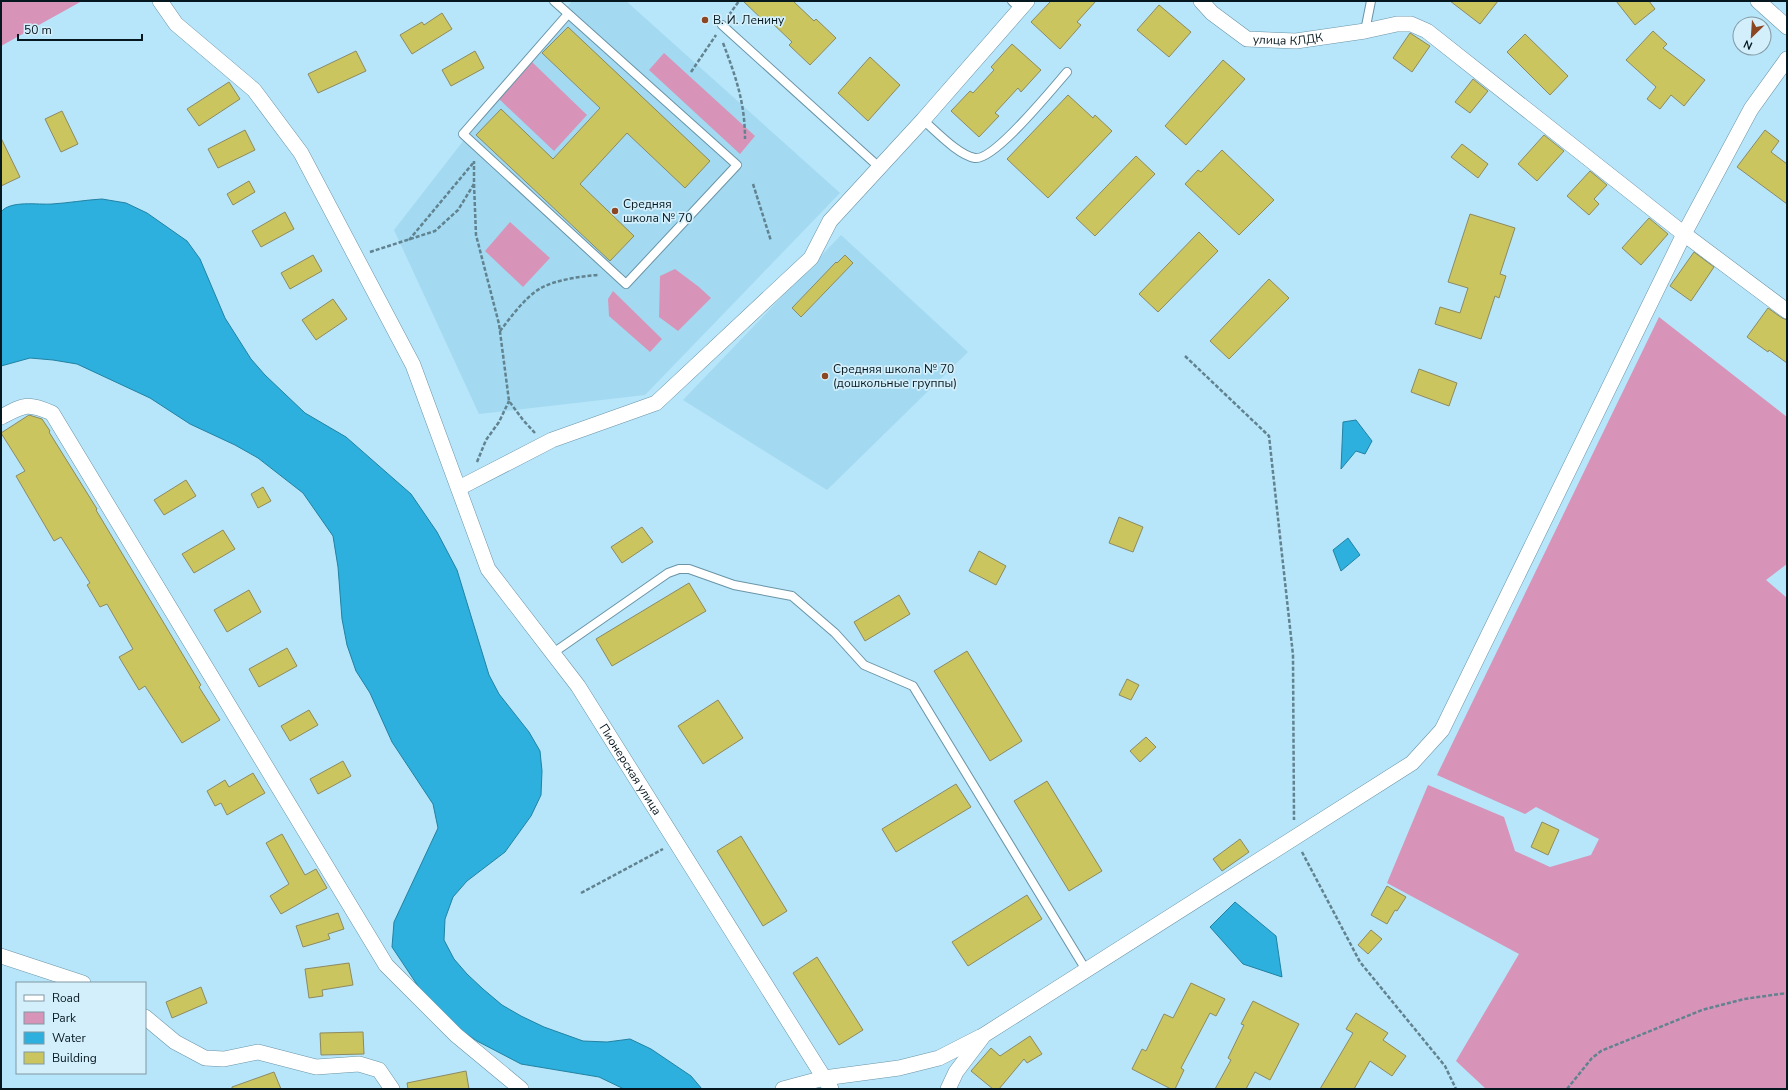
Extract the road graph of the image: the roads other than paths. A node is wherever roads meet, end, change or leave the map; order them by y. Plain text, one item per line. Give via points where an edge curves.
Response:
1 (160, 1) edge
2 (554, 1) edge
3 (1201, 1) edge
4 (1371, 1) edge
5 (1758, 1) edge
6 (1020, 4) edge
7 (568, 14) junction
8 (1787, 27) edge
9 (720, 28) road end
10 (1365, 31) junction
11 (1787, 59) edge
12 (1067, 72) dead end
13 (923, 120) junction
14 (879, 167) junction
15 (1684, 234) junction
16 (1787, 311) edge
17 (1, 417) edge
18 (465, 485) junction
19 (553, 653) junction
20 (1, 956) edge
21 (1086, 970) junction
22 (80, 982) edge
23 (146, 1018) edge
24 (984, 1035) junction
25 (827, 1084) edge
26 (392, 1089) edge
27 (521, 1089) edge
28 (783, 1089) edge
29 (948, 1089) edge

1 - 18 street, Пионерская улица via 176,24 254,90 301,154 413,365 448,457
2 - 7 lane
3 - 10 street, улица КЛДК via 1212,13 1247,39 1296,41
4 - 10 lane
5 - 8 street
6 - 13 street
7 - 7 lane via 737,165 626,284 462,134
9 - 14 lane
10 - 15 street, улица КЛДК via 1397,24 1411,24 1427,31
11 - 15 street via 1751,109
12 - 13 lane via 1003,144 983,157 966,156
13 - 14 street
14 - 18 street via 830,221 811,258 656,403 546,444
15 - 16 street, улица КЛДК
15 - 21 street via 1442,730 1412,763
17 - 27 street via 20,407 35,405 52,413 386,965 456,1035
18 - 19 street, Пионерская улица via 488,569
19 - 21 lane via 662,577 678,569 689,569 734,585 792,596 835,632 864,665 913,686
19 - 25 street, Пионерская улица via 578,686
20 - 22 street
21 - 24 street
23 - 26 street via 175,1042 205,1058 224,1059 258,1052 316,1066 359,1064 379,1070
24 - 25 street via 939,1058
24 - 29 street via 956,1072
25 - 28 street

